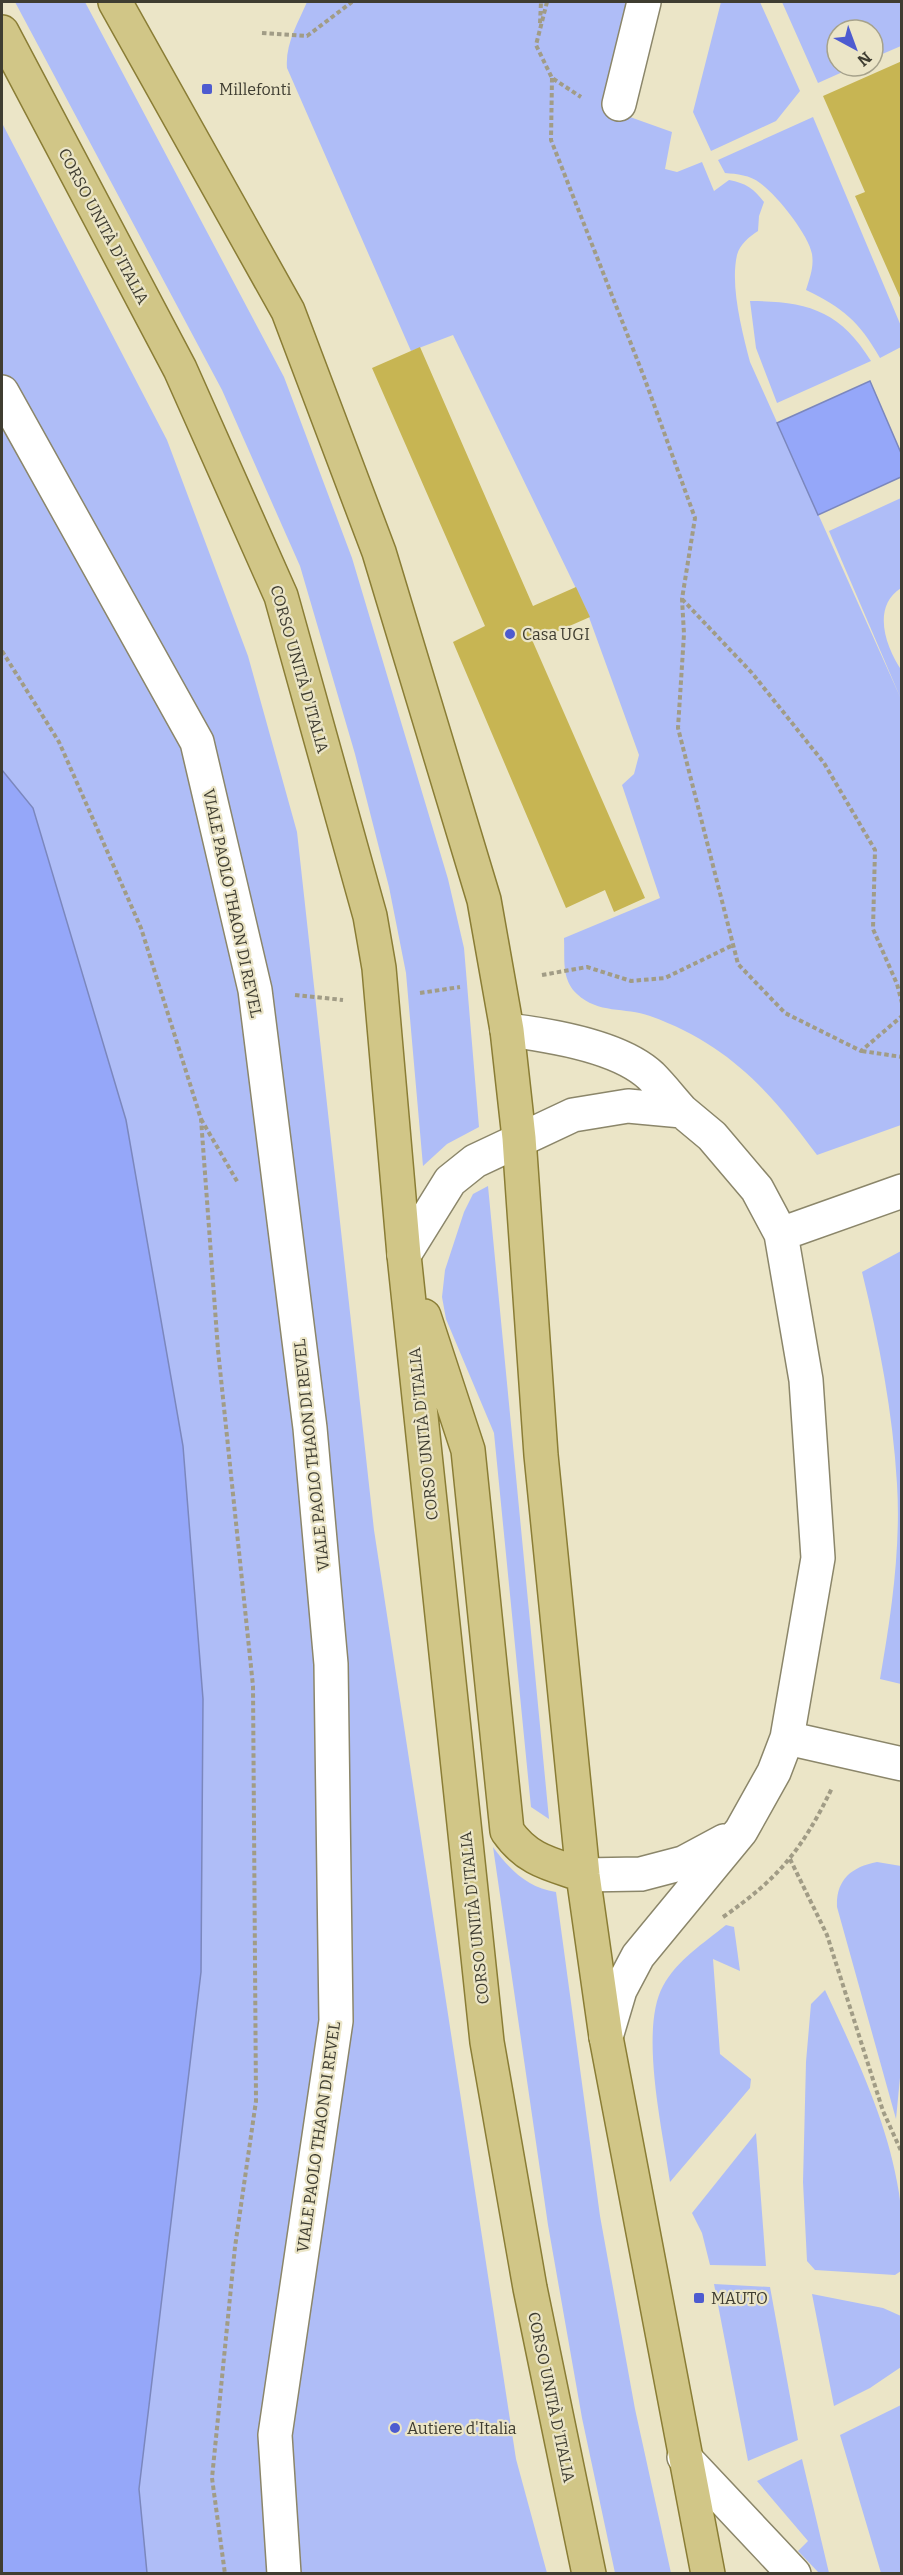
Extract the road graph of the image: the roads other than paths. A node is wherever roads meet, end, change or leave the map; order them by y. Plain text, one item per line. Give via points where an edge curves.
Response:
1 (115, 2) edge
2 (644, 2) edge
3 (2, 32) edge
4 (619, 105) road end
5 (2, 392) edge
6 (507, 1030) junction
7 (682, 1112) junction
8 (519, 1138) junction
9 (902, 1191) edge
10 (780, 1234) junction
11 (404, 1255) junction
12 (787, 1738) junction
13 (902, 1764) edge
14 (741, 1831) junction
15 (583, 1875) junction
16 (606, 2037) junction
17 (684, 2457) junction
18 (284, 2574) edge
19 (589, 2574) edge
20 (708, 2574) edge
21 (794, 2574) edge

1 - 6 main road via 292,321 379,552 484,900
2 - 4 street
3 - 11 main road, CORSO UNITÀ D'ITALIA via 180,369 281,596 372,927
5 - 18 street, VIALE PAOLO THAON DI REVEL via 197,742 255,990 310,1428 331,1664 336,2021 275,2435
6 - 7 street via 563,1039 622,1058 650,1075
6 - 8 main road
7 - 8 street via 628,1106 573,1115
7 - 10 street via 712,1136 757,1189
8 - 11 street via 475,1161 450,1181
8 - 15 main road via 541,1455
9 - 10 street
10 - 12 street via 806,1380 818,1558
11 - 15 main road via 468,1449 507,1831 536,1860
11 - 19 main road, CORSO UNITÀ D'ITALIA via 488,2042 530,2288
12 - 13 street
12 - 14 street via 769,1782
14 - 15 street via 683,1863 641,1874
14 - 16 street via 638,1956 620,1990
15 - 16 main road
16 - 17 main road
17 - 20 main road
17 - 21 street

